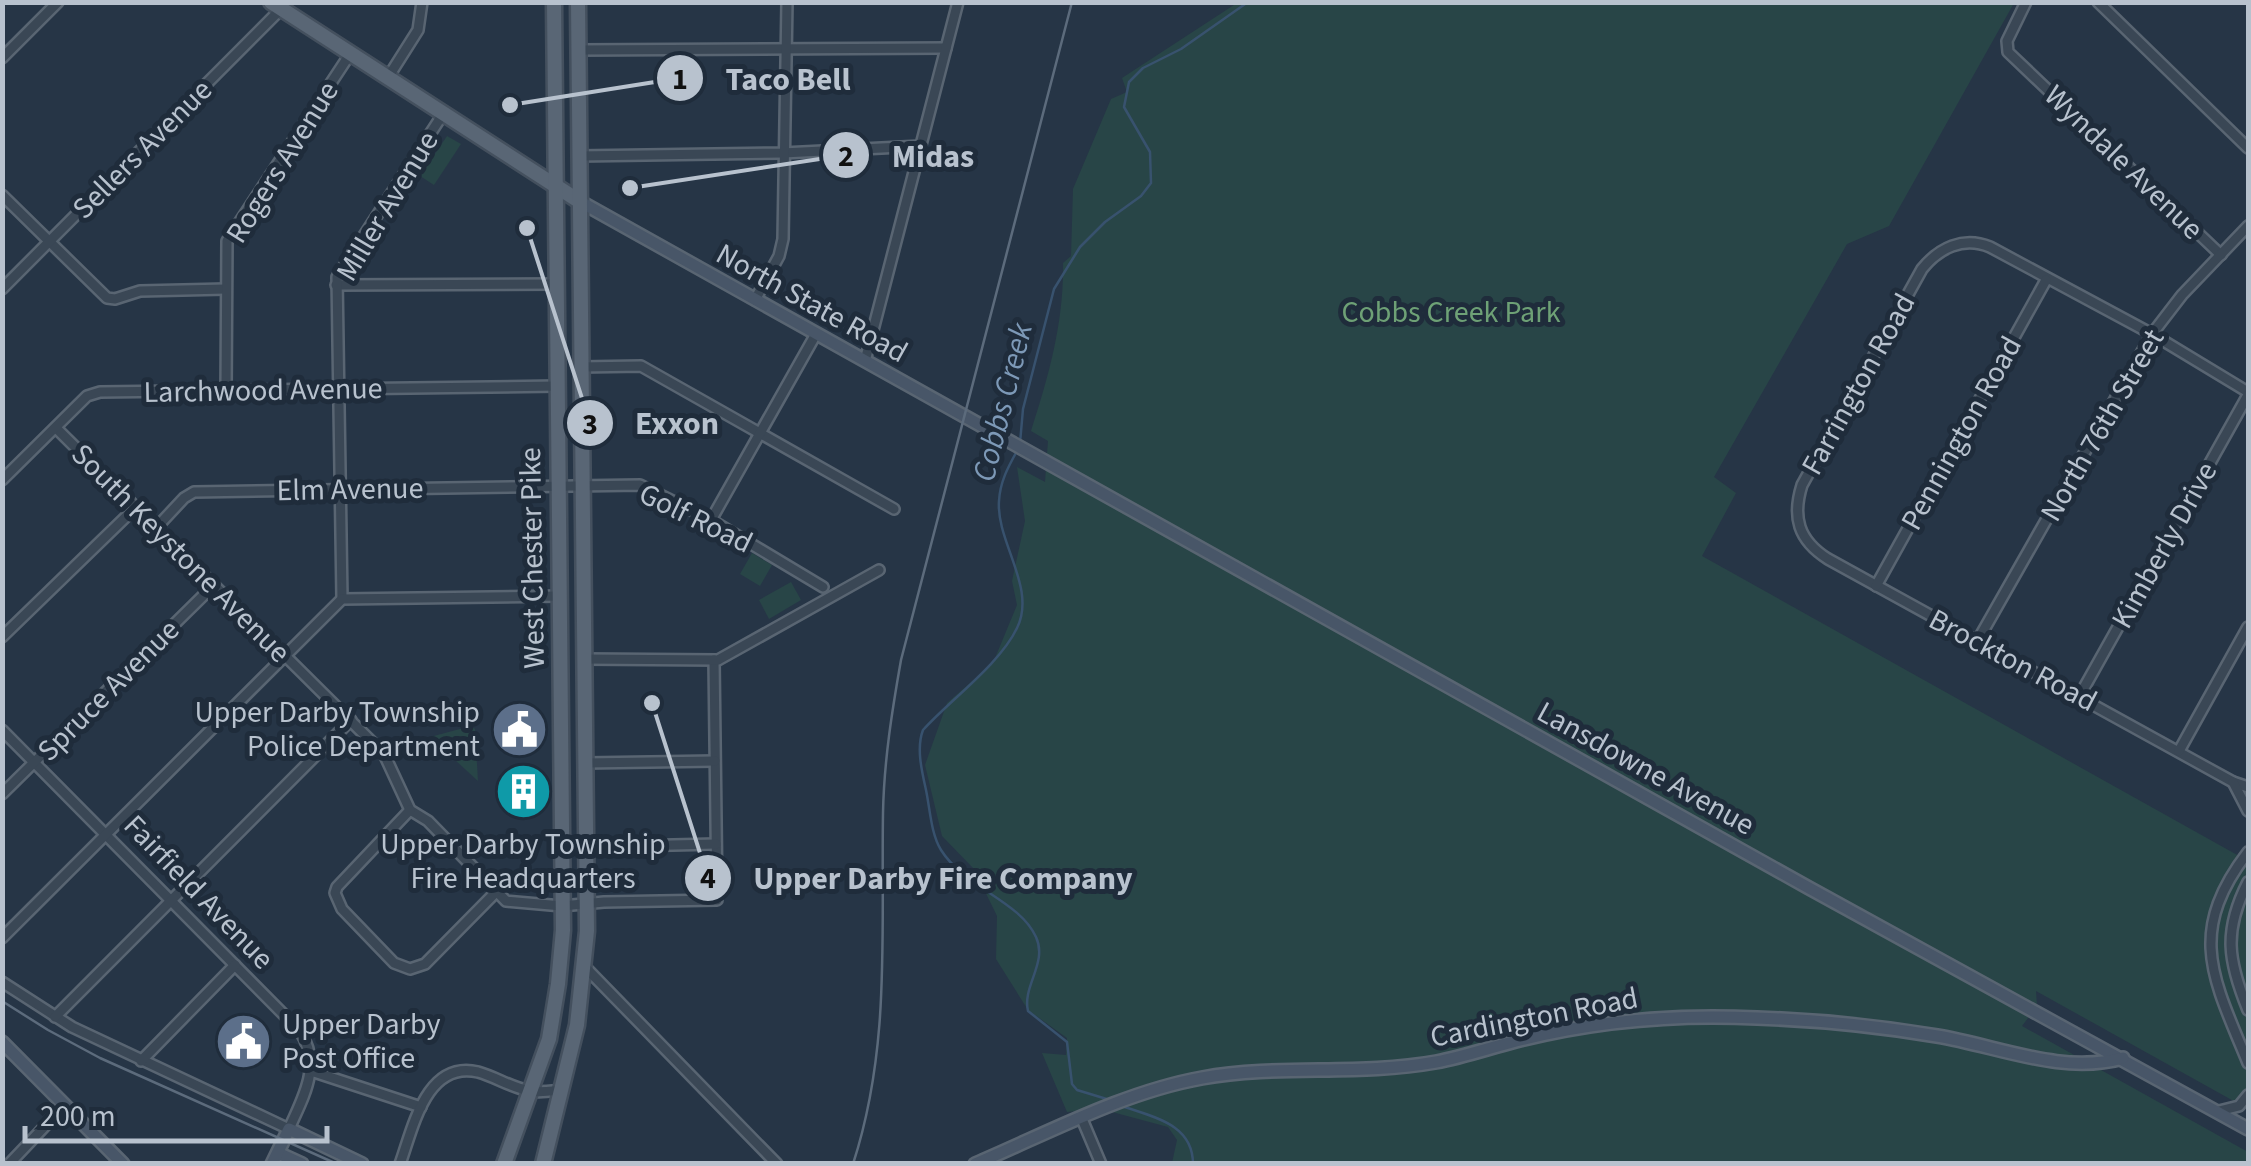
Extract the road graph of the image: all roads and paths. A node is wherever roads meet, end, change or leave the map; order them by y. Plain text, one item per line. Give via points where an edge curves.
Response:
1 (58, 2) edge
2 (422, 2) edge
3 (554, 2) edge
4 (578, 2) edge
5 (786, 2) edge
6 (958, 2) edge
7 (2026, 2) edge
8 (2098, 2) edge
9 (276, 6) edge
10 (788, 48) junction
11 (946, 48) junction
12 (579, 50) junction
13 (350, 54) junction
14 (2, 58) edge
15 (387, 79) junction
16 (442, 114) junction
17 (920, 146) junction
18 (2248, 148) edge
19 (783, 153) junction
20 (580, 156) junction
21 (556, 186) junction
22 (2, 195) edge
23 (579, 200) junction
24 (2248, 226) edge
25 (49, 242) junction
26 (2222, 255) junction
27 (2046, 280) junction
28 (557, 284) junction
29 (336, 285) junction
30 (2, 289) edge
31 (226, 290) junction
32 (756, 300) junction
33 (816, 334) junction
34 (2152, 334) junction
35 (865, 361) junction
36 (581, 367) junction
37 (558, 386) junction
38 (336, 390) junction
39 (226, 392) junction
40 (2248, 393) edge
41 (56, 428) junction
42 (758, 435) junction
43 (1020, 447) joint
44 (2, 480) edge
45 (559, 486) junction
46 (582, 486) junction
47 (338, 489) junction
48 (135, 508) junction
49 (894, 508) dead end
50 (711, 520) junction
51 (156, 528) junction
52 (1800, 530) joint
53 (879, 570) dead end
54 (214, 585) junction
55 (823, 586) dead end
56 (1876, 586) junction
57 (560, 596) junction
58 (342, 599) junction
59 (2248, 628) edge
60 (2, 637) edge
61 (1978, 640) junction
62 (285, 656) junction
63 (584, 659) junction
64 (714, 660) junction
65 (2080, 695) junction
66 (561, 702) junction
67 (585, 702) junction
68 (351, 720) junction
69 (2, 730) edge
70 (2180, 751) junction
71 (36, 762) junction
72 (715, 762) junction
73 (586, 763) junction
74 (2233, 782) junction
75 (2248, 787) edge
76 (2, 794) edge
77 (410, 810) junction
78 (2248, 810) edge
79 (106, 834) junction
80 (716, 844) junction
81 (587, 847) junction
82 (2248, 851) edge
83 (2248, 882) edge
84 (496, 892) junction
85 (173, 900) junction
86 (587, 905) junction
87 (562, 906) junction
88 (2, 938) edge
89 (235, 966) junction
90 (585, 966) junction
91 (2, 982) edge
92 (2248, 1010) edge
93 (55, 1017) junction
94 (2, 1042) edge
95 (13, 1053) junction
96 (2123, 1058) junction
97 (141, 1061) junction
98 (2, 1063) edge
99 (2248, 1063) edge
100 (312, 1071) junction
101 (561, 1090) junction
102 (531, 1091) junction
103 (2248, 1095) edge
104 (65, 1106) junction
105 (421, 1107) junction
106 (2219, 1111) junction
107 (1088, 1116) junction
108 (289, 1129) junction
109 (2248, 1129) edge
110 (275, 1158) edge
111 (9, 1164) edge
112 (123, 1164) edge
113 (302, 1164) edge
114 (362, 1164) edge
115 (400, 1164) edge
116 (504, 1164) edge
117 (544, 1164) edge
118 (777, 1164) edge
119 (975, 1164) edge
120 (1101, 1164) edge

1 - 14 street
2 - 15 street, Rogers Avenue via 418,30
3 - 21 main road, West Chester Pike
4 - 12 main road, West Chester Pike
5 - 10 street
6 - 11 street
7 - 26 street, Wyndale Avenue via 2008,52
8 - 18 street
9 - 13 main road
9 - 25 street, Sellers Avenue
10 - 11 street
10 - 12 street
10 - 19 street
11 - 17 street
12 - 20 main road, West Chester Pike
13 - 15 main road
13 - 31 street, Rogers Avenue via 227,241
15 - 16 main road
16 - 21 main road
16 - 29 street, Miller Avenue via 340,269
17 - 19 street
17 - 35 street
19 - 20 street
19 - 32 street via 784,239
20 - 23 main road, West Chester Pike
21 - 23 main road
21 - 28 main road, West Chester Pike
22 - 25 street
23 - 32 main road, North State Road
23 - 36 main road, West Chester Pike
24 - 26 street, North 76th Street
25 - 30 street, Sellers Avenue
25 - 31 street via 107,298
26 - 34 street, North 76th Street
27 - 34 street
27 - 52 street, Farrington Road via 1981,244 1944,248 1922,269 1802,485 1796,505
27 - 56 street, Pennington Road
28 - 29 street
28 - 37 main road, West Chester Pike
29 - 38 street, Miller Avenue
31 - 39 street, Rogers Avenue
32 - 33 main road, North State Road
33 - 35 main road, North State Road
33 - 42 street
34 - 40 street
34 - 61 street, North 76th Street
35 - 43 main road, North State Road
36 - 42 street via 641,366
36 - 46 main road, West Chester Pike
37 - 38 street, Larchwood Avenue
37 - 45 main road, West Chester Pike
38 - 39 street, Larchwood Avenue
38 - 47 street, Miller Avenue
39 - 41 street, Larchwood Avenue via 92,394
40 - 65 street, Kimberly Drive
41 - 44 street, Larchwood Avenue
41 - 48 street, South Keystone Avenue
42 - 49 street
42 - 50 street
43 - 96 main road, Lansdowne Avenue
45 - 46 street, Golf Road
45 - 47 street, Elm Avenue
45 - 57 main road, West Chester Pike
46 - 50 street, Golf Road via 640,485
46 - 63 main road, West Chester Pike
47 - 51 street, Elm Avenue via 194,492
47 - 58 street, Miller Avenue
48 - 51 street, South Keystone Avenue
48 - 60 street
50 - 55 street, Golf Road
51 - 54 street, South Keystone Avenue
52 - 56 street, Brockton Road via 1816,552
53 - 64 street
54 - 62 street, South Keystone Avenue
54 - 71 street, Spruce Avenue
56 - 61 street, Brockton Road
57 - 58 street
57 - 66 main road, West Chester Pike
58 - 62 street
59 - 70 street
61 - 65 street, Brockton Road
62 - 68 street, South Keystone Avenue
62 - 79 street
63 - 64 street
63 - 67 main road, West Chester Pike
64 - 72 street
65 - 70 street, Brockton Road
66 - 67 main road
66 - 87 main road, West Chester Pike
67 - 73 main road, West Chester Pike
68 - 77 street, South Keystone Avenue via 384,754
68 - 85 street
69 - 71 street, Fairfield Avenue
70 - 74 street, Brockton Road
71 - 76 street, Spruce Avenue
71 - 79 street, Fairfield Avenue
72 - 73 street
72 - 80 street
73 - 81 main road, West Chester Pike
74 - 75 street, Brockton Road
74 - 78 street
77 - 84 street, South Keystone Avenue
77 - 84 street via 335,893 394,963 410,969 425,964
79 - 85 street, Fairfield Avenue
79 - 88 street
80 - 81 street
80 - 86 street via 717,900
81 - 86 main road, West Chester Pike
82 - 99 street via 2229,878 2210,942 2216,984
83 - 92 street via 2230,958
84 - 87 street via 506,902
85 - 89 street, Fairfield Avenue
85 - 93 street
86 - 87 street
86 - 90 main road, West Chester Pike
87 - 102 main road, West Chester Pike via 552,1021
89 - 97 street
89 - 100 street, Fairfield Avenue via 300,1031
90 - 101 main road, West Chester Pike
90 - 118 street
91 - 93 street
93 - 97 street
94 - 95 main road
95 - 98 street
95 - 104 main road
96 - 106 main road, Lansdowne Avenue
96 - 107 main road, Cardington Road via 2043,1060 1906,1032 1759,1018 1664,1018 1518,1040 1390,1069 1201,1078
97 - 108 street
100 - 105 street
100 - 108 street
101 - 102 street
101 - 117 main road, West Chester Pike
102 - 105 street via 460,1072 438,1082
102 - 116 main road, West Chester Pike
103 - 106 street via 2239,1106
104 - 111 street
104 - 112 main road
105 - 115 street
106 - 109 main road, Lansdowne Avenue
107 - 119 main road, Cardington Road
107 - 120 street
108 - 110 main road
108 - 114 main road
110 - 113 main road

